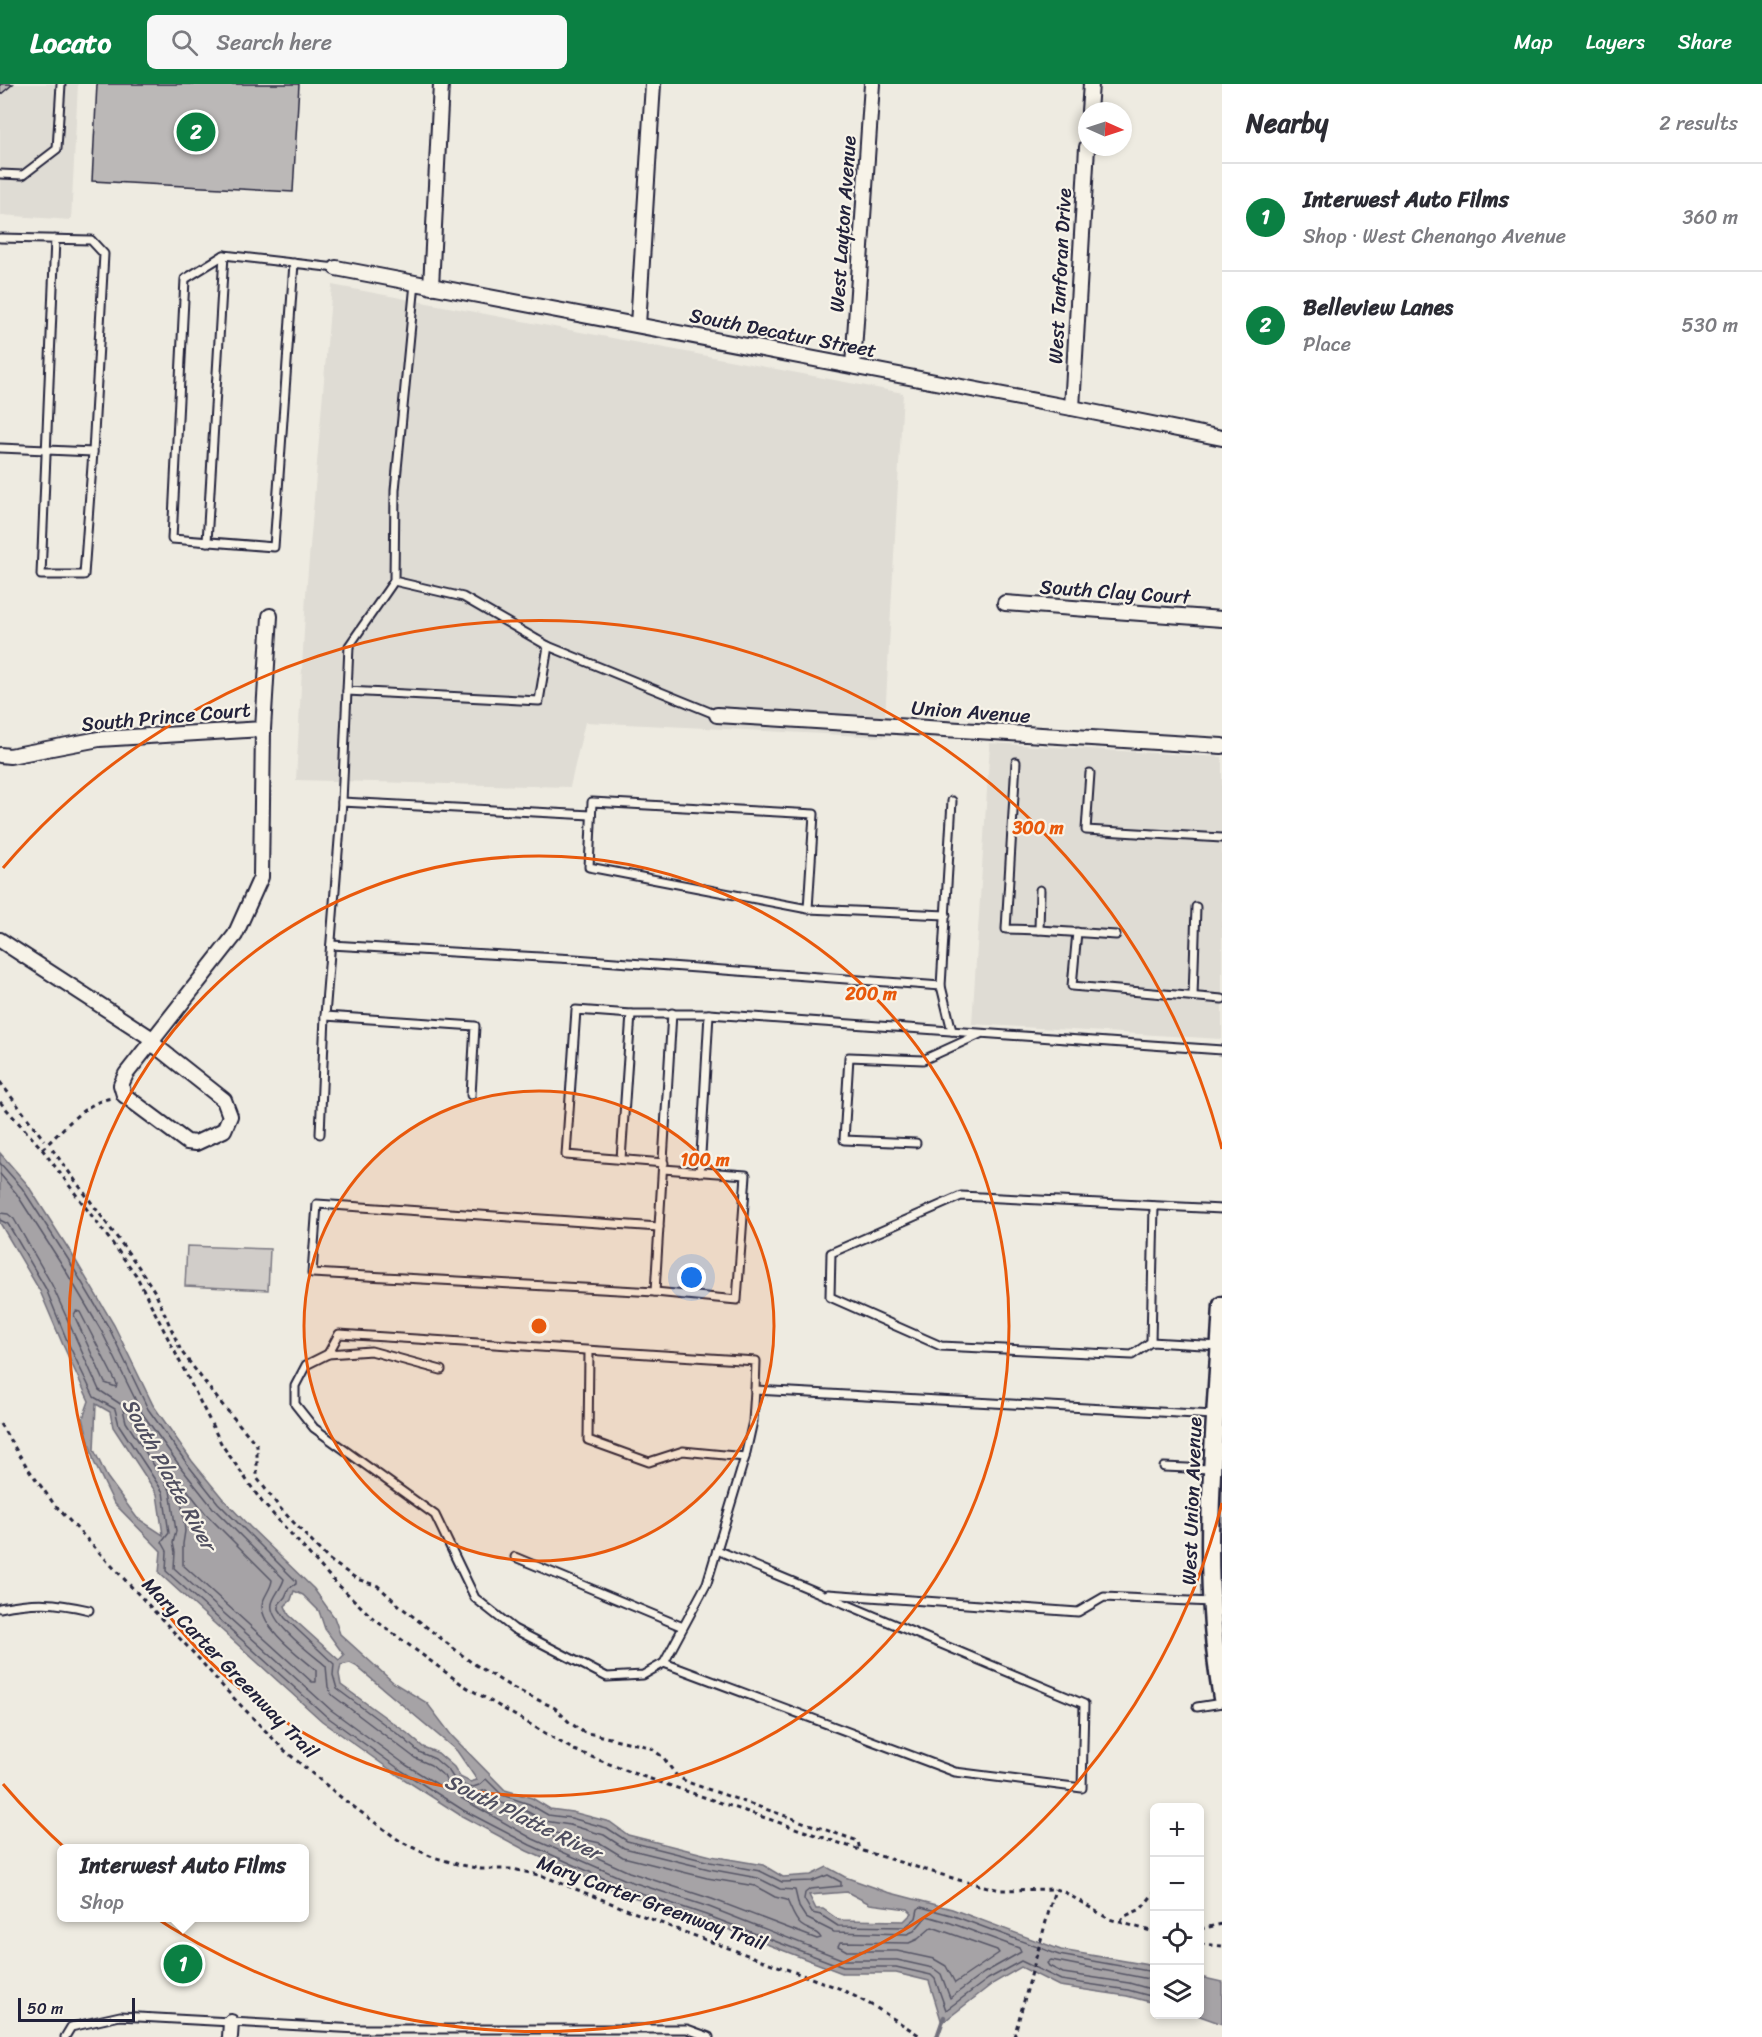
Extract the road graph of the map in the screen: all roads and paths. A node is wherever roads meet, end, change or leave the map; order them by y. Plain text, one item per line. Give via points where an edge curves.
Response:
1 (62, 84) edge
2 (441, 84) edge
3 (654, 84) edge
4 (872, 84) edge
5 (1091, 84) edge
6 (1090, 102) edge
7 (1086, 156) edge
8 (0, 174) edge
9 (0, 238) edge
10 (55, 239) junction
11 (224, 255) junction
12 (294, 263) junction
13 (336, 268) joint
14 (415, 284) junction
15 (431, 287) junction
16 (638, 325) junction
17 (853, 366) junction
18 (1072, 408) junction
19 (1222, 438) edge
20 (0, 448) edge
21 (45, 450) junction
22 (93, 452) junction
23 (207, 542) junction
24 (394, 581) junction
25 (1005, 603) dead end
26 (270, 616) dead end
27 (1222, 620) edge
28 (548, 646) junction
29 (347, 691) junction
30 (717, 715) joint
31 (263, 729) junction
32 (1222, 747) edge
33 (0, 755) edge
34 (1016, 762) dead end
35 (1090, 773) dead end
36 (952, 801) dead end
37 (342, 802) junction
38 (591, 815) junction
39 (1222, 838) edge
40 (1040, 890) dead end
41 (1196, 907) dead end
42 (808, 909) junction
43 (946, 915) junction
44 (1038, 930) junction
45 (1077, 932) junction
46 (1116, 935) dead end
47 (0, 940) edge
48 (331, 945) junction
49 (941, 986) junction
50 (1193, 996) junction
51 (1222, 999) edge
52 (672, 1013) junction
53 (631, 1014) junction
54 (709, 1014) junction
55 (325, 1016) junction
56 (952, 1031) junction
57 (982, 1033) junction
58 (153, 1042) junction
59 (1222, 1050) edge
60 (0, 1082) edge
61 (124, 1095) junction
62 (471, 1095) dead end
63 (0, 1102) edge
64 (320, 1134) dead end
65 (45, 1140) dead end
66 (916, 1143) dead end
67 (52, 1149) dead end
68 (621, 1160) junction
69 (663, 1166) junction
70 (700, 1172) junction
71 (1154, 1206) junction
72 (1222, 1209) edge
73 (659, 1227) junction
74 (655, 1292) junction
75 (1222, 1305) edge
76 (1151, 1342) junction
77 (1220, 1347) junction
78 (589, 1352) junction
79 (328, 1354) junction
80 (441, 1370) dead end
81 (755, 1390) junction
82 (1216, 1415) junction
83 (0, 1424) edge
84 (745, 1457) junction
85 (1164, 1467) dead end
86 (1213, 1469) junction
87 (1216, 1544) edge
88 (717, 1550) junction
89 (514, 1557) dead end
90 (821, 1594) junction
91 (1210, 1602) junction
92 (0, 1608) edge
93 (89, 1610) dead end
94 (683, 1627) junction
95 (664, 1663) junction
96 (1222, 1700) edge
97 (1197, 1707) dead end
98 (860, 1850) dead end
99 (1055, 1889) dead end
100 (1150, 1899) edge
101 (1121, 1923) dead end
102 (1222, 1924) edge
103 (1204, 1928) edge
104 (1204, 1944) edge
105 (1222, 1946) edge
106 (231, 2022) junction
107 (65, 2037) edge
108 (230, 2037) edge
109 (709, 2037) edge
110 (922, 2037) edge
111 (1014, 2037) edge

1 - 8 lane via 57,149 23,176
2 - 15 street
3 - 16 street
4 - 17 street, West Layton Avenue
5 - 6 street
7 - 18 street, West Tanforan Drive
9 - 10 lane
10 - 21 lane
10 - 22 lane via 91,240 104,254
11 - 12 lane
11 - 23 lane
11 - 23 lane via 185,279 172,538
12 - 13 lane
12 - 23 lane via 274,547
13 - 14 street, South Decatur Street
14 - 15 street, South Decatur Street
14 - 24 lane via 395,490
15 - 16 street, South Decatur Street
16 - 17 street, South Decatur Street
17 - 18 street, South Decatur Street
18 - 19 street, South Decatur Street
20 - 21 lane
21 - 22 lane
21 - 22 lane via 41,575 84,575
24 - 28 lane via 463,597
24 - 29 lane via 349,646
25 - 27 street, South Clay Court
26 - 31 street, South Prince Court
28 - 29 lane via 539,701
28 - 30 lane
29 - 37 lane
30 - 32 street, Union Avenue
31 - 33 street, South Prince Court via 99,739
31 - 58 street, South Prince Court via 261,877 235,935
34 - 44 lane via 1006,930
35 - 39 lane via 1086,830
36 - 43 lane
37 - 38 lane
37 - 48 lane
38 - 42 lane via 589,867
38 - 42 lane via 592,802 814,814
40 - 44 lane
41 - 50 lane
42 - 43 lane
43 - 49 lane
44 - 45 lane
45 - 46 lane
45 - 50 lane via 1072,987
47 - 58 street
48 - 49 lane
48 - 55 lane
49 - 56 lane
50 - 51 lane
52 - 53 lane
52 - 54 lane
52 - 69 lane
53 - 68 lane
53 - 68 lane via 576,1010 566,1155
54 - 56 lane
54 - 70 lane
55 - 62 lane via 475,1026
55 - 64 lane
56 - 57 lane
57 - 59 lane
57 - 66 lane via 923,1059 849,1057 844,1140
58 - 61 street, South Prince Court via 126,1074 121,1085
58 - 61 street via 224,1100 230,1116 224,1130 196,1143 187,1142
60 - 65 path
61 - 63 path via 78,1113 42,1149
67 - 98 path via 155,1292 181,1352 257,1445 257,1478 328,1559 357,1579 378,1586 471,1662 555,1708 583,1732 649,1747 687,1782 858,1841
68 - 69 lane
69 - 70 lane
69 - 73 lane
70 - 74 lane via 746,1175 737,1300
71 - 72 lane
71 - 76 lane
71 - 76 lane via 961,1196 831,1253 830,1297 941,1346 1132,1355
73 - 74 lane
73 - 74 lane via 317,1204 312,1273
75 - 77 street, West Union Avenue
76 - 77 lane
77 - 82 street, West Union Avenue
78 - 79 lane via 339,1334
78 - 81 lane via 756,1361
78 - 84 lane via 588,1440 649,1462 683,1451
79 - 80 lane via 371,1351
79 - 95 lane via 306,1365 295,1386 295,1404 314,1428 435,1515 475,1598 514,1629 607,1677 643,1675
81 - 82 lane
81 - 84 lane
82 - 86 street, West Union Avenue
83 - 110 path, Mary Carter Greenway Trail via 54,1504 255,1721 312,1774 400,1841 457,1864 543,1876 841,1989
84 - 88 lane
85 - 86 lane
86 - 87 street, West Union Avenue
87 - 91 street, West Union Avenue
88 - 90 lane
88 - 94 lane via 707,1582
89 - 94 lane
90 - 91 lane via 1078,1612 1104,1597
90 - 95 lane via 1084,1704 1082,1788 955,1772
91 - 96 street, West Union Avenue
92 - 93 lane via 31,1602 61,1603
94 - 95 lane
96 - 97 lane
99 - 111 path
100 - 101 path
102 - 103 path
104 - 105 path
106 - 107 lane via 120,2016 71,2027
106 - 108 street
106 - 109 lane via 358,2029 687,2029

